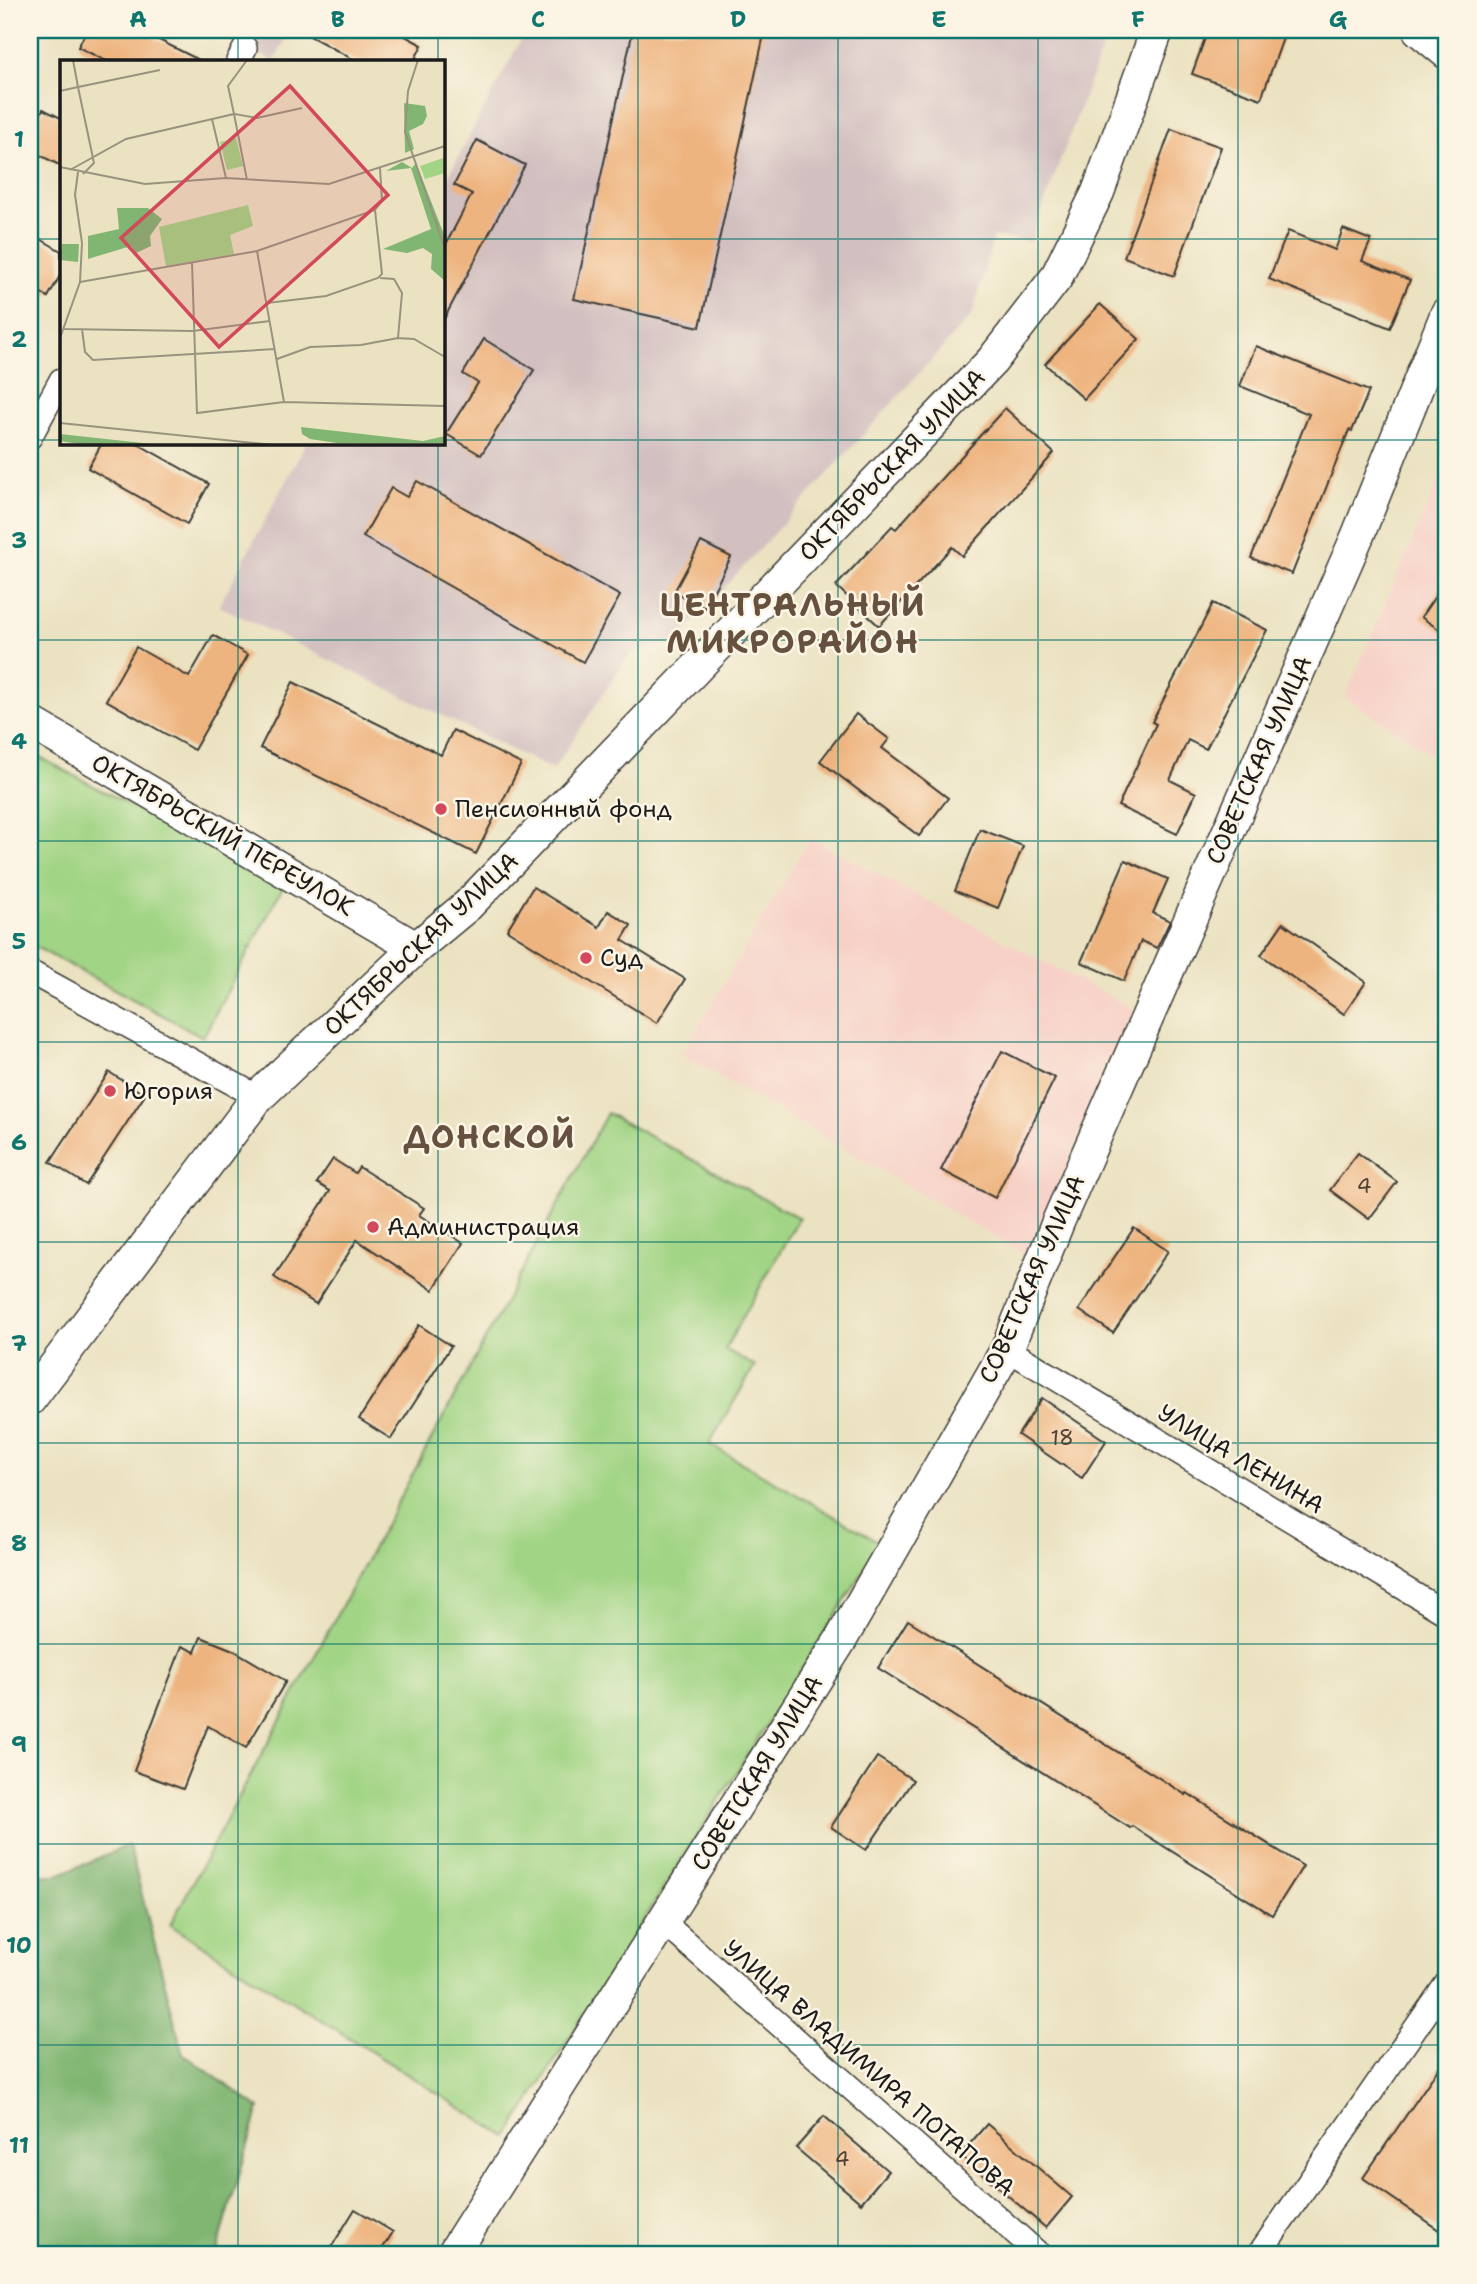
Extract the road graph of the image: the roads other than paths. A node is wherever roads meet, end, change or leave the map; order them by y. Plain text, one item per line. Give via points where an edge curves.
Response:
1 (1157, 30) edge
2 (1419, 30) edge
3 (1447, 53) edge
4 (1447, 313) edge
5 (60, 382) edge
6 (30, 437) edge
7 (30, 722) edge
8 (415, 948) junction
9 (30, 972) edge
10 (258, 1097) junction
11 (1007, 1349) junction
12 (30, 1399) edge
13 (1447, 1614) edge
14 (663, 1922) junction
15 (1447, 1983) edge
16 (453, 2254) edge
17 (1039, 2254) edge
18 (1259, 2254) edge

1 - 8 main road, ОКТЯБРЬСКАЯ УЛИЦА via 1098,191 1056,278 992,361 468,905
2 - 3 main road
4 - 11 main road, СОВЕТСКАЯ УЛИЦА via 1358,534
5 - 6 street
7 - 8 main road, ОКТЯБРЬСКИЙ ПЕРЕУЛОК
8 - 10 main road, ОКТЯБРЬСКАЯ УЛИЦА
9 - 10 street
10 - 12 main road, ОКТЯБРЬСКАЯ УЛИЦА
11 - 13 street, УЛИЦА ЛЕНИНА
11 - 14 main road, СОВЕТСКАЯ УЛИЦА via 839,1641
14 - 16 main road, СОВЕТСКАЯ УЛИЦА
14 - 17 street, УЛИЦА ВЛАДИМИРА ПОТАПОВА
15 - 18 street

